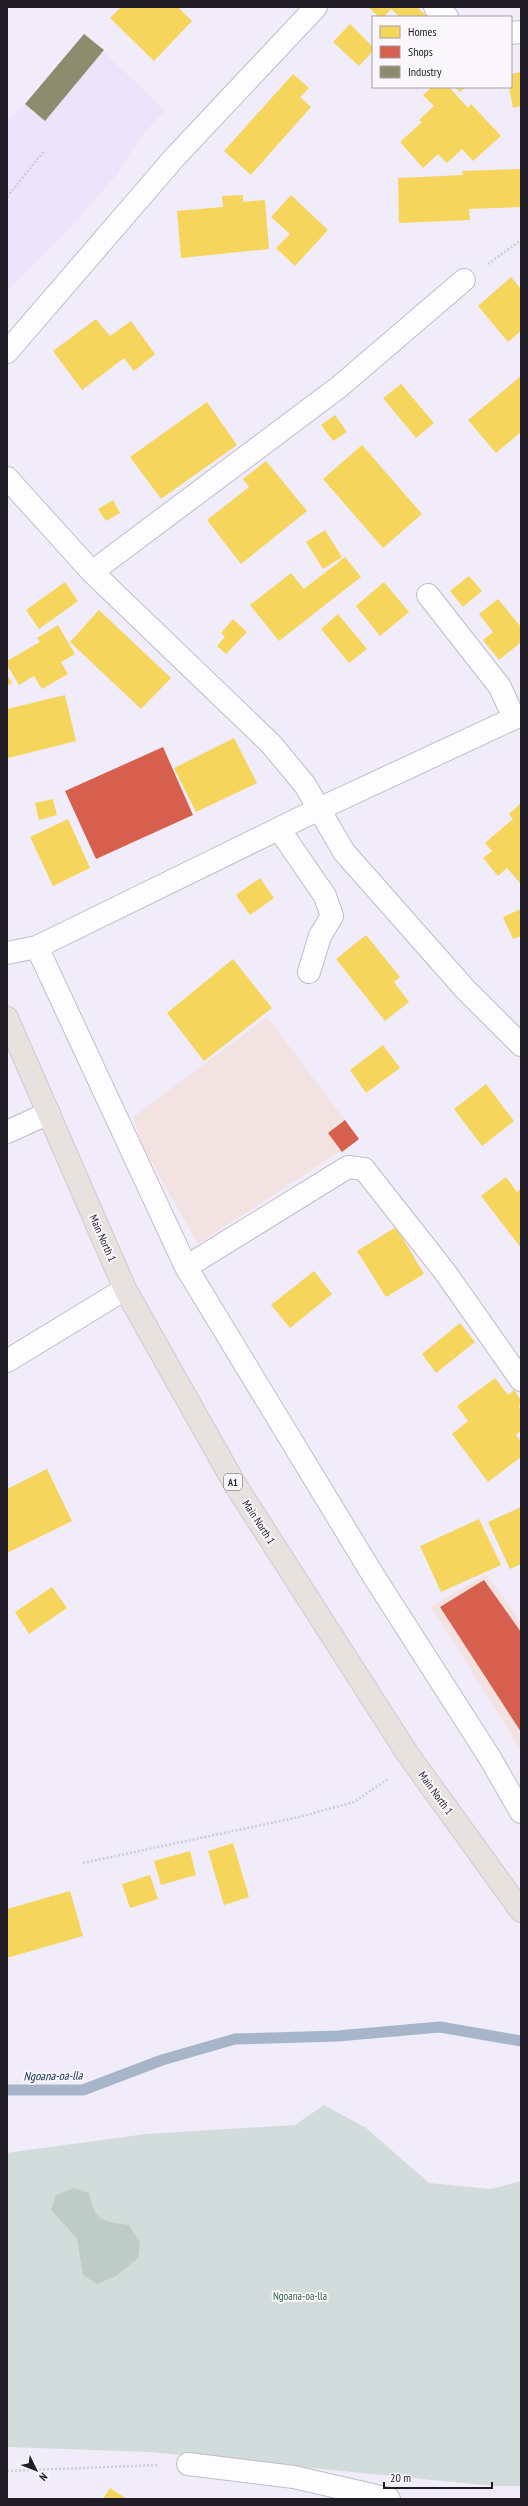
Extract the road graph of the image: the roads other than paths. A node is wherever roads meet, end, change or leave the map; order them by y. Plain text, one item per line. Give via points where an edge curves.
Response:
1 (316, 7) edge
2 (435, 7) edge
3 (446, 16) edge
4 (464, 280) road end
5 (7, 352) edge
6 (7, 478) edge
7 (92, 572) junction
8 (428, 595) dead end
9 (518, 716) edge
10 (319, 809) junction
11 (279, 829) junction
12 (37, 947) junction
13 (7, 953) edge
14 (309, 972) dead end
15 (7, 1018) edge
16 (521, 1045) edge
17 (49, 1113) junction
18 (7, 1132) edge
19 (186, 1267) junction
20 (125, 1288) junction
21 (7, 1360) edge
22 (521, 1380) edge
23 (521, 1812) edge
24 (521, 1911) edge
25 (188, 2464) road end
26 (389, 2499) edge

1 - 5 street via 175,157
2 - 3 street
4 - 7 street via 339,387
6 - 7 street
7 - 10 street via 271,744 305,785
8 - 9 street via 500,687
9 - 10 street
10 - 11 street
10 - 16 street via 344,852 465,989
11 - 12 street
11 - 14 street via 325,896 332,916 320,936
12 - 13 street
12 - 19 street
15 - 17 main road, Main North 1 / A1
17 - 18 street
17 - 20 main road, Main North 1 / A1
19 - 22 street via 348,1167 364,1169 445,1272
19 - 23 street
20 - 21 street
20 - 24 main road, Main North 1 / A1 via 236,1486 413,1762
25 - 26 street via 294,2477

